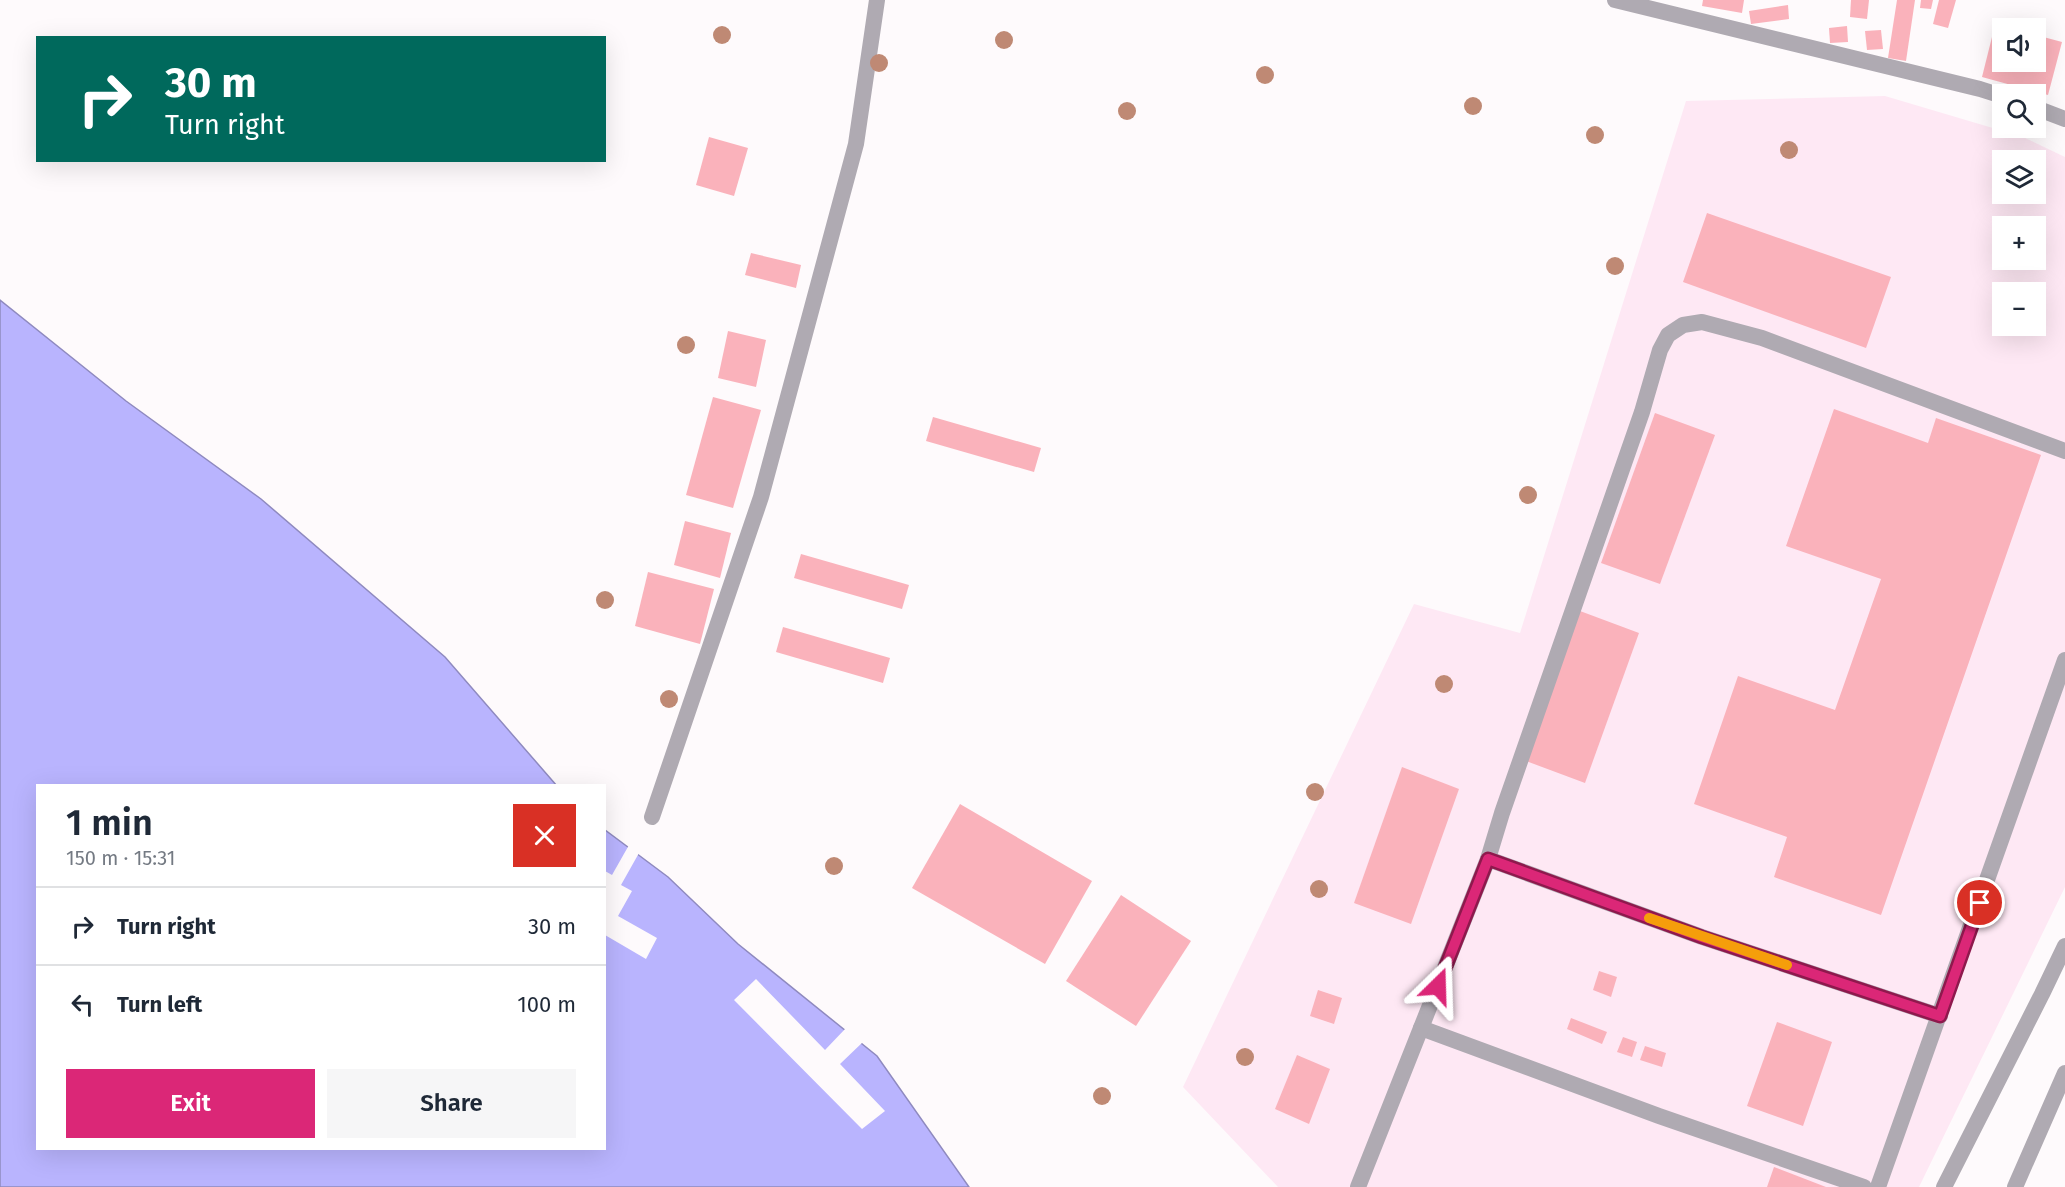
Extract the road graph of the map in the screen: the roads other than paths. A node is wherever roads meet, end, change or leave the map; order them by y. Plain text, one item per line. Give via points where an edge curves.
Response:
1 (877, 0) edge
2 (1615, 0) edge
3 (1992, 92) edge
4 (2046, 112) edge
5 (2065, 119) edge
6 (2065, 451) edge
7 (2065, 660) edge
8 (652, 817) dead end
9 (1488, 859) junction
10 (2065, 946) edge
11 (1940, 1016) junction
12 (1421, 1028) junction
13 (2065, 1073) edge
14 (1358, 1187) edge
15 (1864, 1187) edge
16 (1878, 1187) edge
17 (1944, 1187) edge
18 (2015, 1187) edge

1 - 8 street via 856,144 761,497
2 - 3 street
4 - 5 street
6 - 9 street via 1762,338 1702,322 1683,325 1668,335
7 - 11 street
9 - 11 street via 1702,937
9 - 12 street
10 - 17 street
11 - 16 street
12 - 14 street
12 - 15 street
13 - 18 street

